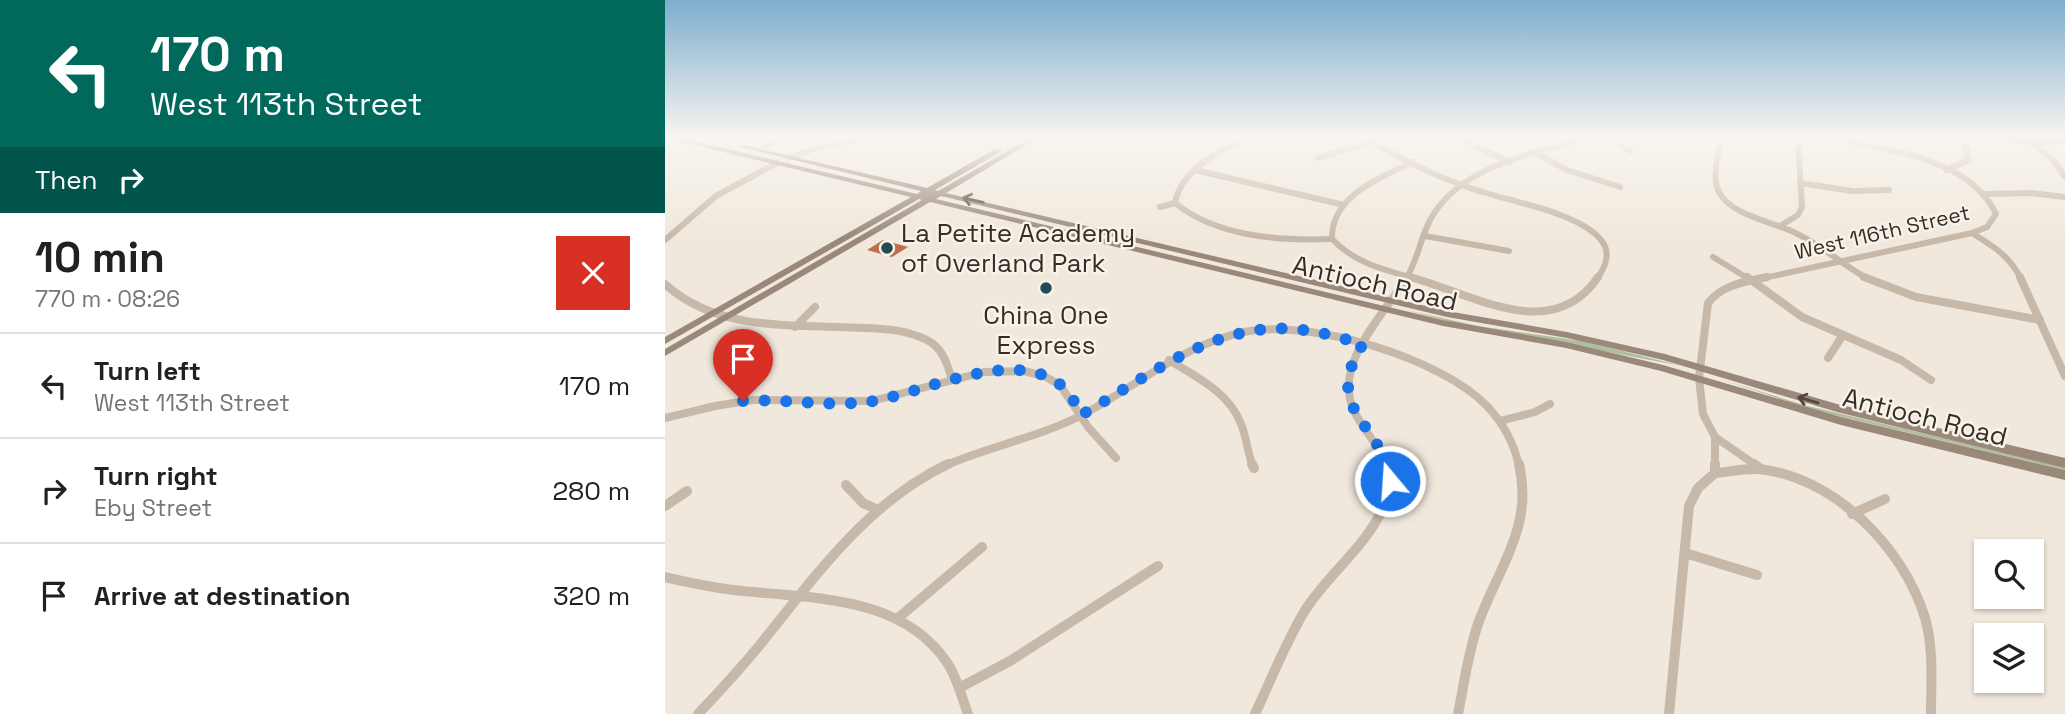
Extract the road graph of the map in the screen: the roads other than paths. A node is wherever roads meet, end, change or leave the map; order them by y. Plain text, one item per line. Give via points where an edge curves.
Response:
1 (760, 171) edge
2 (812, 171) edge
3 (843, 171) edge
4 (968, 171) edge
5 (978, 171) edge
6 (1194, 171) edge
7 (1201, 171) edge
8 (1395, 171) edge
9 (1434, 171) edge
10 (1491, 171) edge
11 (1571, 171) edge
12 (1717, 171) edge
13 (1799, 171) edge
14 (1949, 171) edge
15 (1800, 183) junction
16 (1464, 185) junction
17 (1620, 187) dead end
18 (1889, 190) dead end
19 (941, 193) junction
20 (1985, 194) junction
21 (930, 195) junction
22 (918, 197) junction
23 (2065, 197) edge
24 (1175, 203) junction
25 (1344, 205) junction
26 (1160, 207) dead end
27 (1780, 226) junction
28 (1972, 233) junction
29 (1425, 236) junction
30 (1332, 239) junction
31 (665, 240) edge
32 (1509, 251) dead end
33 (1713, 257) dead end
34 (1841, 262) junction
35 (1407, 277) junction
36 (1751, 281) junction
37 (665, 284) edge
38 (1389, 305) junction
39 (815, 307) dead end
40 (715, 313) junction
41 (727, 317) junction
42 (2040, 320) junction
43 (795, 327) junction
44 (1843, 335) junction
45 (665, 341) edge
46 (1363, 344) junction
47 (665, 353) edge
48 (1828, 358) dead end
49 (1169, 360) junction
50 (1699, 372) junction
51 (2065, 376) edge
52 (952, 380) junction
53 (1931, 380) dead end
54 (1550, 404) dead end
55 (1081, 415) junction
56 (665, 418) edge
57 (1500, 421) junction
58 (1714, 437) junction
59 (1116, 458) dead end
60 (2065, 463) edge
61 (1254, 468) dead end
62 (1761, 469) junction
63 (1715, 473) junction
64 (2065, 475) edge
65 (846, 485) dead end
66 (687, 491) dead end
67 (1885, 499) dead end
68 (665, 506) edge
69 (878, 510) junction
70 (1852, 514) junction
71 (982, 547) dead end
72 (1685, 553) junction
73 (1158, 566) dead end
74 (1757, 575) dead end
75 (665, 577) edge
76 (800, 594) junction
77 (897, 619) junction
78 (959, 688) junction
79 (698, 714) edge
80 (968, 714) edge
81 (1255, 714) edge
82 (1458, 714) edge
83 (1669, 714) edge
84 (1931, 714) edge

1 - 31 street via 716,196
2 - 22 main road, Antioch Road
3 - 21 main road, Antioch Road
4 - 21 main road
5 - 19 main road
6 - 24 street via 1176,191
7 - 25 street
8 - 25 street
9 - 16 street
10 - 16 street
11 - 17 street
12 - 27 street via 1719,193 1737,207
13 - 15 street
14 - 20 street, West 116th Street
15 - 18 street
15 - 27 street via 1800,212
16 - 29 street via 1438,206
16 - 35 street via 1590,230 1607,251 1599,277 1575,303 1523,312 1495,308
19 - 21 main road
38 -> 19 main road, Antioch Road
20 - 23 street
20 - 28 street, West 116th Street via 1996,215 1987,227
21 - 22 main road, Antioch Road
21 - 38 main road, Antioch Road
21 - 41 main road
22 - 40 main road
24 - 26 street
24 - 30 street via 1195,219 1245,231 1295,240
25 - 30 street via 1332,221
27 - 34 street
28 - 34 street, West 116th Street
28 - 42 street via 2014,264
29 - 32 street
29 - 35 street
30 - 35 street via 1359,262
33 - 36 street
34 - 36 street, West 116th Street
34 - 42 street via 1873,282 1901,292
35 - 38 street
36 - 44 street via 1790,310
36 - 50 street, West 116th Street via 1721,289 1708,303
37 - 40 street via 686,302
38 - 46 street
38 - 50 main road, Antioch Road via 1453,326
39 - 43 street
40 - 41 street
40 - 45 main road
41 - 43 street via 756,325
41 - 47 main road
42 - 51 street
43 - 52 street via 891,330 921,337 944,355
44 - 48 street
44 - 53 street via 1903,360
46 - 49 street via 1298,329 1263,329 1211,341
46 - 57 street via 1447,374
46 - 81 street via 1350,368 1348,389 1357,416 1384,456 1390,481 1388,500 1379,520 1302,615
49 - 55 street
49 - 61 street via 1218,393 1233,409 1245,432
50 - 58 street, West 116th Street via 1703,414
60 -> 50 main road, Antioch Road
50 - 64 main road, Antioch Road via 1841,421
52 - 55 street via 997,371 1036,373 1067,390
52 - 56 street via 865,402 762,400
54 - 57 street
55 - 59 street
55 - 69 street via 946,464
57 - 82 street via 1520,463 1524,506 1513,546 1477,628
58 - 62 street
58 - 63 street, West 116th Street
62 - 63 street
62 - 70 street via 1815,489
63 - 72 street via 1692,498
65 - 69 street via 863,503
66 - 68 street
67 - 70 street
69 - 76 street
70 - 84 street via 1890,552 1917,596 1929,634
71 - 77 street
72 - 74 street
72 - 83 street
73 - 78 street
75 - 76 street via 699,586
76 - 77 street via 844,599
76 - 79 street
77 - 78 street via 933,646
78 - 80 street

